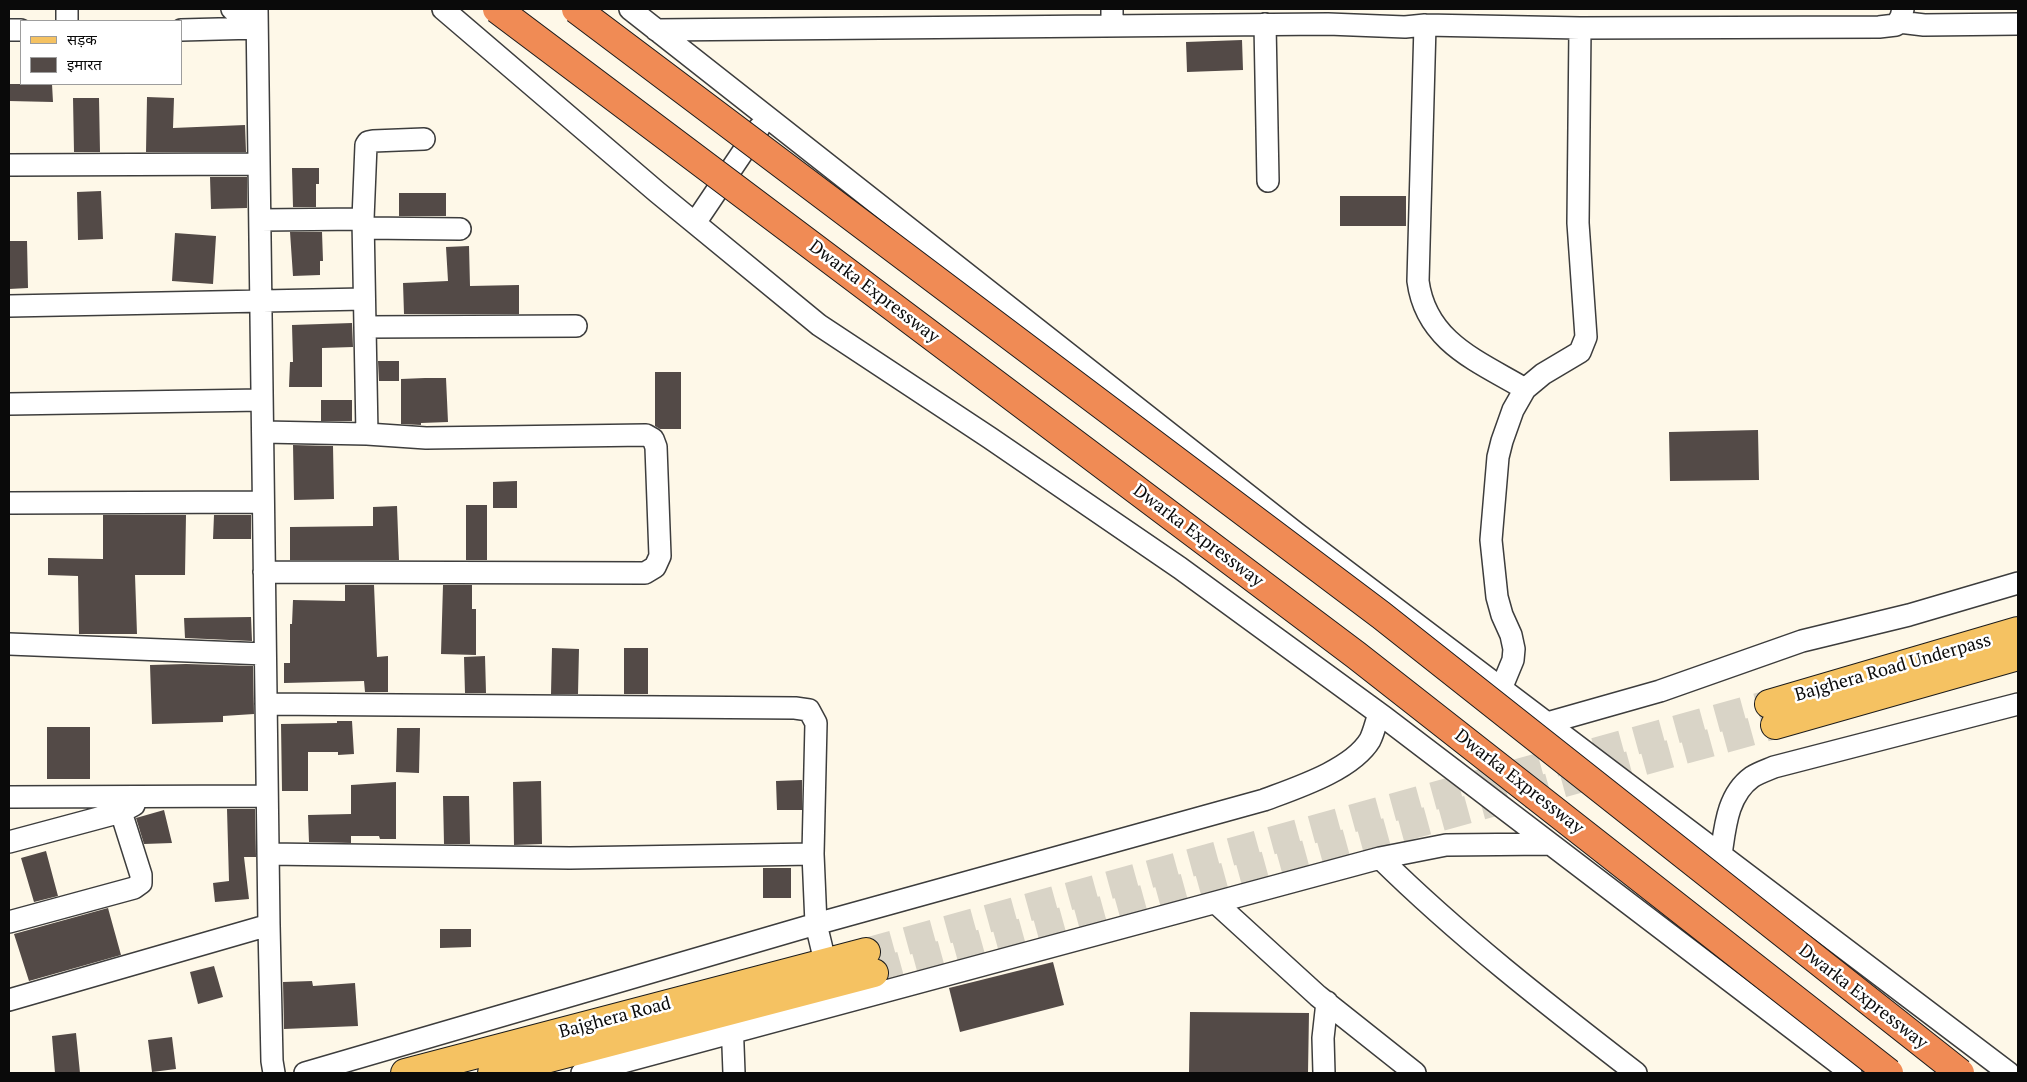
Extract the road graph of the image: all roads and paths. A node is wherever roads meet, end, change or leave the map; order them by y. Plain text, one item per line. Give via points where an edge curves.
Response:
1 (232, 9) edge
2 (443, 9) edge
3 (497, 9) edge
4 (576, 9) edge
5 (630, 9) edge
6 (1901, 15) edge
7 (1328, 16) edge
8 (1212, 17) edge
9 (726, 18) edge
10 (1112, 18) edge
11 (257, 19) edge
12 (1265, 24) junction
13 (2018, 24) edge
14 (1425, 25) junction
15 (1580, 28) junction
16 (182, 30) edge
17 (656, 30) junction
18 (766, 116) junction
19 (424, 140) dead end
20 (259, 164) junction
21 (9, 165) edge
22 (1268, 181) dead end
23 (260, 220) junction
24 (695, 223) junction
25 (364, 224) junction
26 (460, 229) dead end
27 (364, 299) junction
28 (261, 300) junction
29 (9, 306) edge
30 (576, 326) dead end
31 (365, 327) junction
32 (1525, 389) junction
33 (262, 400) junction
34 (9, 404) edge
35 (262, 432) junction
36 (367, 434) junction
37 (9, 502) edge
38 (263, 502) junction
39 (264, 572) junction
40 (2018, 583) edge
41 (2018, 631) edge
42 (9, 644) edge
43 (265, 654) junction
44 (2018, 656) edge
45 (1501, 689) junction
46 (266, 704) junction
47 (2018, 704) edge
48 (1379, 714) junction
49 (1547, 723) junction
50 (267, 796) junction
51 (9, 797) edge
52 (146, 797) junction
53 (121, 812) junction
54 (9, 842) edge
55 (1550, 844) junction
56 (268, 854) junction
57 (813, 854) junction
58 (1721, 855) junction
59 (1380, 858) junction
60 (1216, 902) junction
61 (9, 922) edge
62 (816, 924) junction
63 (268, 926) junction
64 (870, 963) tunnel mouth
65 (829, 974) junction
66 (9, 1000) edge
67 (1327, 1002) junction
68 (732, 1022) junction
69 (274, 1073) edge
70 (305, 1073) edge
71 (405, 1073) edge
72 (492, 1073) edge
73 (582, 1073) edge
74 (734, 1073) edge
75 (1324, 1073) edge
76 (1415, 1073) edge
77 (1636, 1073) edge
78 (1851, 1073) edge
79 (1889, 1073) edge
80 (1960, 1073) edge
81 (2009, 1073) edge

1 - 11 street
2 - 24 street
3 - 79 highway, Dwarka Expressway, bridge via 1356,655
4 - 80 highway, Dwarka Expressway, bridge via 1381,615
5 - 17 street
6 - 13 street via 1924,25
6 - 15 street via 1891,27
7 - 12 street
7 - 14 street via 1405,27
8 - 10 street
8 - 12 street
9 - 10 street via 936,29
9 - 17 street
11 - 16 street
11 - 20 street
12 - 22 street
14 - 15 street
14 - 32 street via 1418,281 1422,305 1444,337 1472,358
15 - 32 street via 1578,223 1586,338 1580,352
17 - 18 street
18 - 24 street
18 - 45 street via 1296,533
19 - 25 street via 372,141 367,144
20 - 21 street
20 - 23 street
23 - 25 street
23 - 28 street
24 - 48 street via 819,325 1172,562
25 - 26 street
25 - 27 street
27 - 28 street
27 - 31 street
28 - 29 street
28 - 33 street
30 - 31 street
31 - 36 street
32 - 45 street via 1513,410 1498,457 1491,540 1497,597 1514,649
33 - 34 street
33 - 35 street
35 - 36 street
35 - 38 street
36 - 39 street via 426,438 649,436 656,447 658,562 645,573
37 - 38 street
38 - 39 street
39 - 43 street
40 - 49 street via 1909,615 1802,641 1660,691
41 - 44 main road, Bajghera Road Underpass via 1772,715
42 - 43 street
43 - 46 street
45 - 49 street
46 - 50 street
46 - 57 street via 809,710 816,723
47 - 58 street via 1774,767 1752,776 1741,788 1727,814
48 - 55 street
48 - 62 street via 1370,740 1352,759 1295,789
49 - 58 street
50 - 52 street
50 - 56 street
51 - 52 street
52 - 53 street
53 - 54 street
53 - 61 street via 141,883 134,888
55 - 59 street via 1446,845
55 - 78 street
56 - 57 street via 570,858
56 - 63 street
57 - 62 street
58 - 81 street
59 - 60 street
59 - 77 street via 1406,885 1497,963
60 - 67 street
60 - 68 street
62 - 65 street
62 - 70 street
63 - 66 street
63 - 69 street
64 - 65 main road
65 - 68 main road, Bajghera Road
65 - 71 main road, Bajghera Road
67 - 75 street
67 - 76 street
68 - 72 main road, Bajghera Road
68 - 73 street
68 - 74 street

